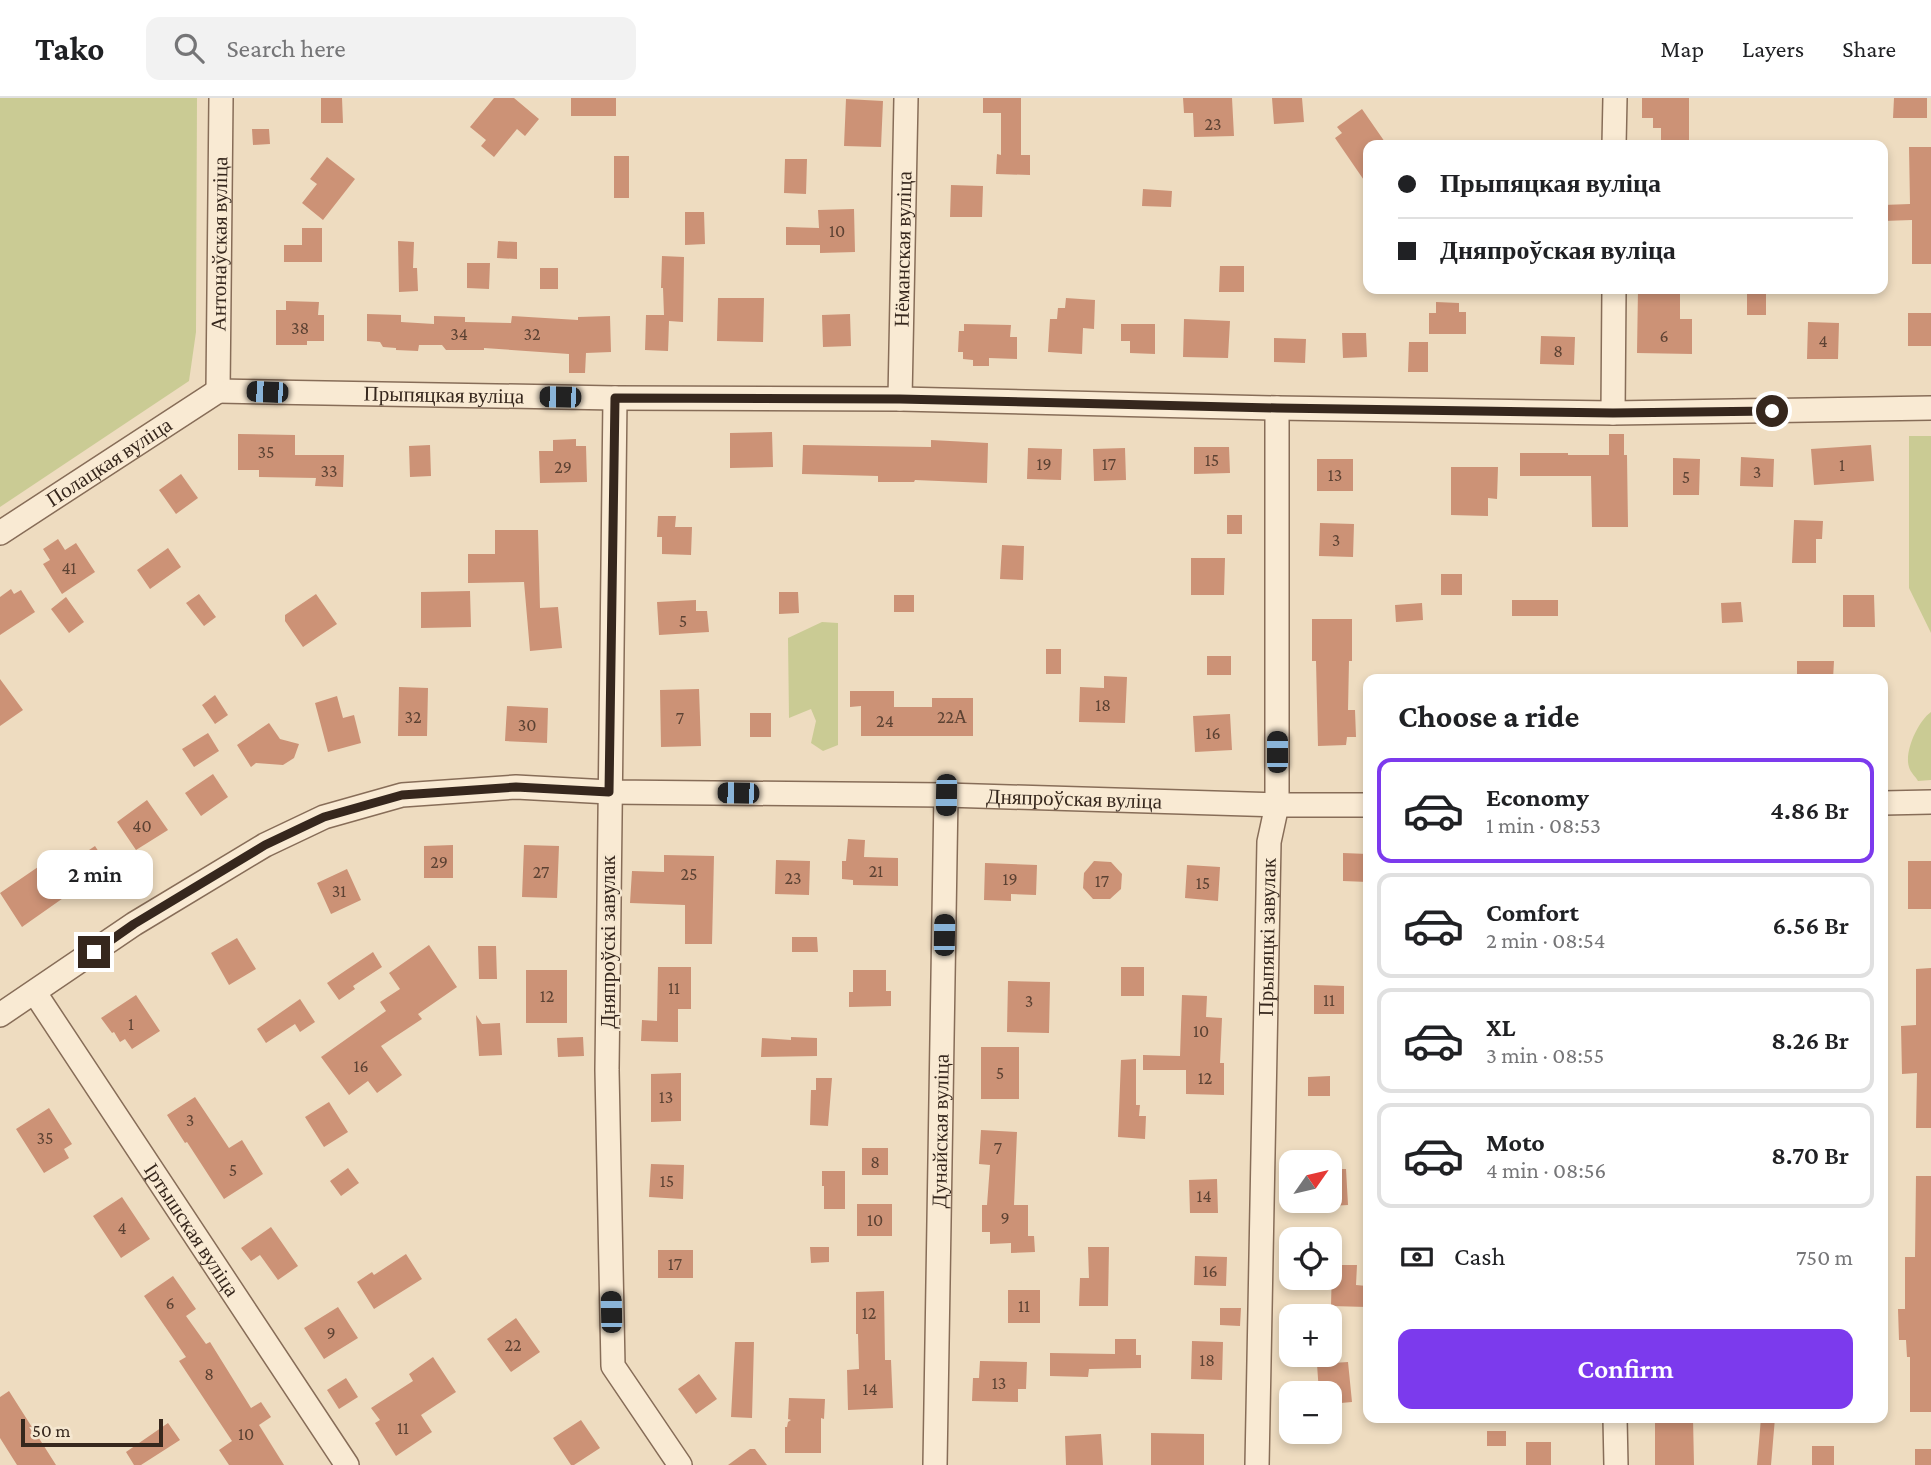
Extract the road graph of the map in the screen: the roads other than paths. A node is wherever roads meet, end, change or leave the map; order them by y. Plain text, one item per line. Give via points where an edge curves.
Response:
1 (222, 98) edge
2 (906, 98) edge
3 (1615, 98) edge
4 (1614, 140) edge
5 (1614, 294) edge
6 (218, 391) junction
7 (615, 398) junction
8 (900, 399) junction
9 (1277, 408) junction
10 (1931, 408) edge
11 (1613, 413) junction
12 (0, 533) edge
13 (609, 792) junction
14 (946, 795) junction
15 (1931, 802) edge
16 (1888, 803) edge
17 (1277, 805) junction
18 (1363, 805) edge
19 (35, 993) junction
20 (0, 1015) edge
21 (1615, 1423) edge
22 (347, 1465) edge
23 (680, 1465) edge
24 (935, 1465) edge
25 (1258, 1465) edge
26 (1616, 1465) edge

1 - 6 street, Антонаўская вуліца
2 - 8 street, Нёманская вуліца
3 - 4 street
5 - 11 street
6 - 7 street, Прыпяцкая вуліца
6 - 12 street, Полацкая вуліца
7 - 8 street, Прыпяцкая вуліца
7 - 13 street, Дняпроўскі завулак
8 - 9 street, Прыпяцкая вуліца
9 - 11 street, Прыпяцкая вуліца
9 - 17 street, Прыпяцкі завулак
10 - 11 street, Прыпяцкая вуліца
13 - 14 street, Дняпроўская вуліца
13 - 19 street, Дняпроўская вуліца via 516,787 402,795 324,817 265,845 134,924
13 - 23 street, Дняпроўскі завулак via 612,1366
14 - 17 street, Дняпроўская вуліца
14 - 24 street, Дунайская вуліца
15 - 16 street
17 - 18 street, Дняпроўская вуліца
17 - 25 street, Прыпяцкі завулак via 1269,842
19 - 20 street, Дняпроўская вуліца
19 - 22 street, Іртышская вуліца
21 - 26 street

